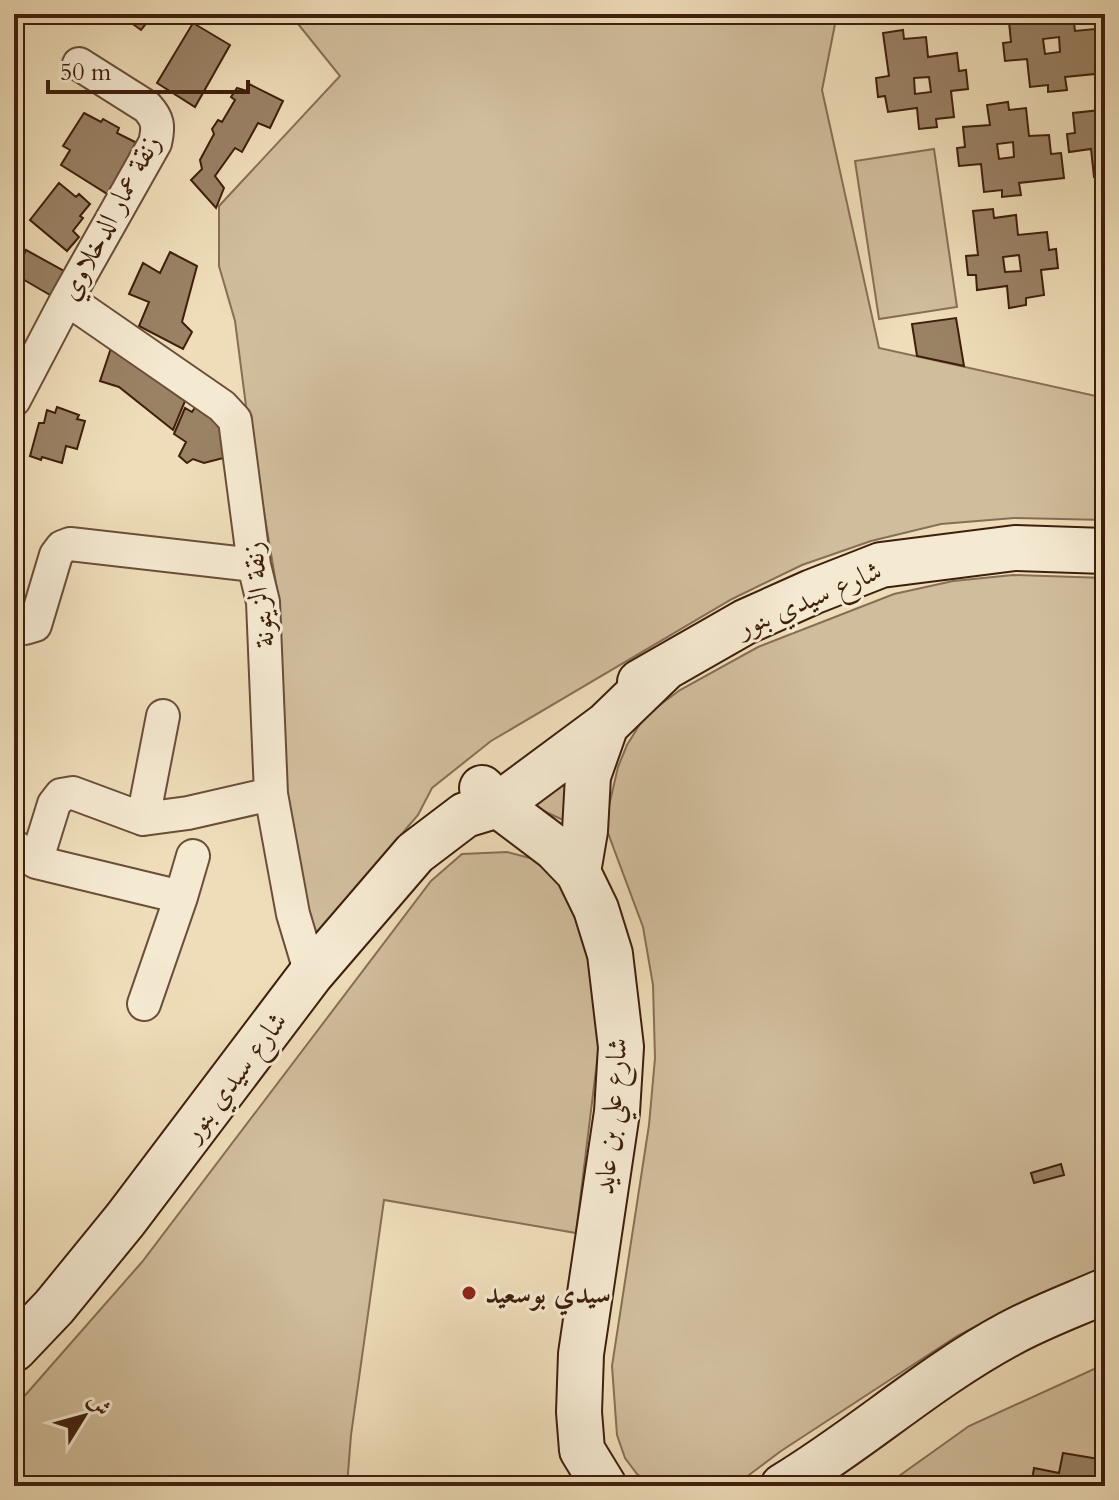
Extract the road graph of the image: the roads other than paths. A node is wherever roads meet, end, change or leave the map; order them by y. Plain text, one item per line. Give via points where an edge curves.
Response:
1 (79, 64) dead end
2 (67, 299) junction
3 (14, 400) edge
4 (1105, 551) edge
5 (254, 565) junction
6 (14, 623) edge
7 (665, 668) junction
8 (163, 716) dead end
9 (606, 725) junction
10 (271, 794) junction
11 (482, 803) junction
12 (143, 819) junction
13 (25, 854) edge
14 (193, 856) dead end
15 (578, 872) junction
16 (181, 897) junction
17 (311, 974) junction
18 (144, 1004) dead end
19 (1105, 1291) edge
20 (14, 1349) edge
21 (604, 1486) edge
22 (783, 1486) edge

1 - 2 street, زنقة عمار الدخلاوي via 147,107 159,128
2 - 3 street, زنقة عمار الدخلاوي
2 - 5 street, زنقة الزيتونة via 230,413 237,430
4 - 7 street, شارع سيدي بنور via 1015,548 881,565 745,622
5 - 6 street via 70,544 56,555 35,625
5 - 10 street, زنقة الزيتونة via 263,602
7 - 9 street, شارع سيدي بنور
7 - 11 street, شارع سيدي بنور via 594,707
8 - 12 street
9 - 11 street, شارع سيدي بنور
9 - 15 street via 588,776
10 - 12 street
10 - 17 street, زنقة الزيتونة via 293,914
11 - 15 street, شارع علي بن عايد via 555,848
11 - 17 street, شارع سيدي بنور via 415,853
12 - 13 street via 73,793 61,795
13 - 16 street
14 - 16 street
15 - 21 street, شارع علي بن عايد via 610,954 621,1047 617,1112 581,1354 582,1450
16 - 18 street
17 - 20 street, شارع سيدي بنور via 125,1220
19 - 22 street via 1009,1334

